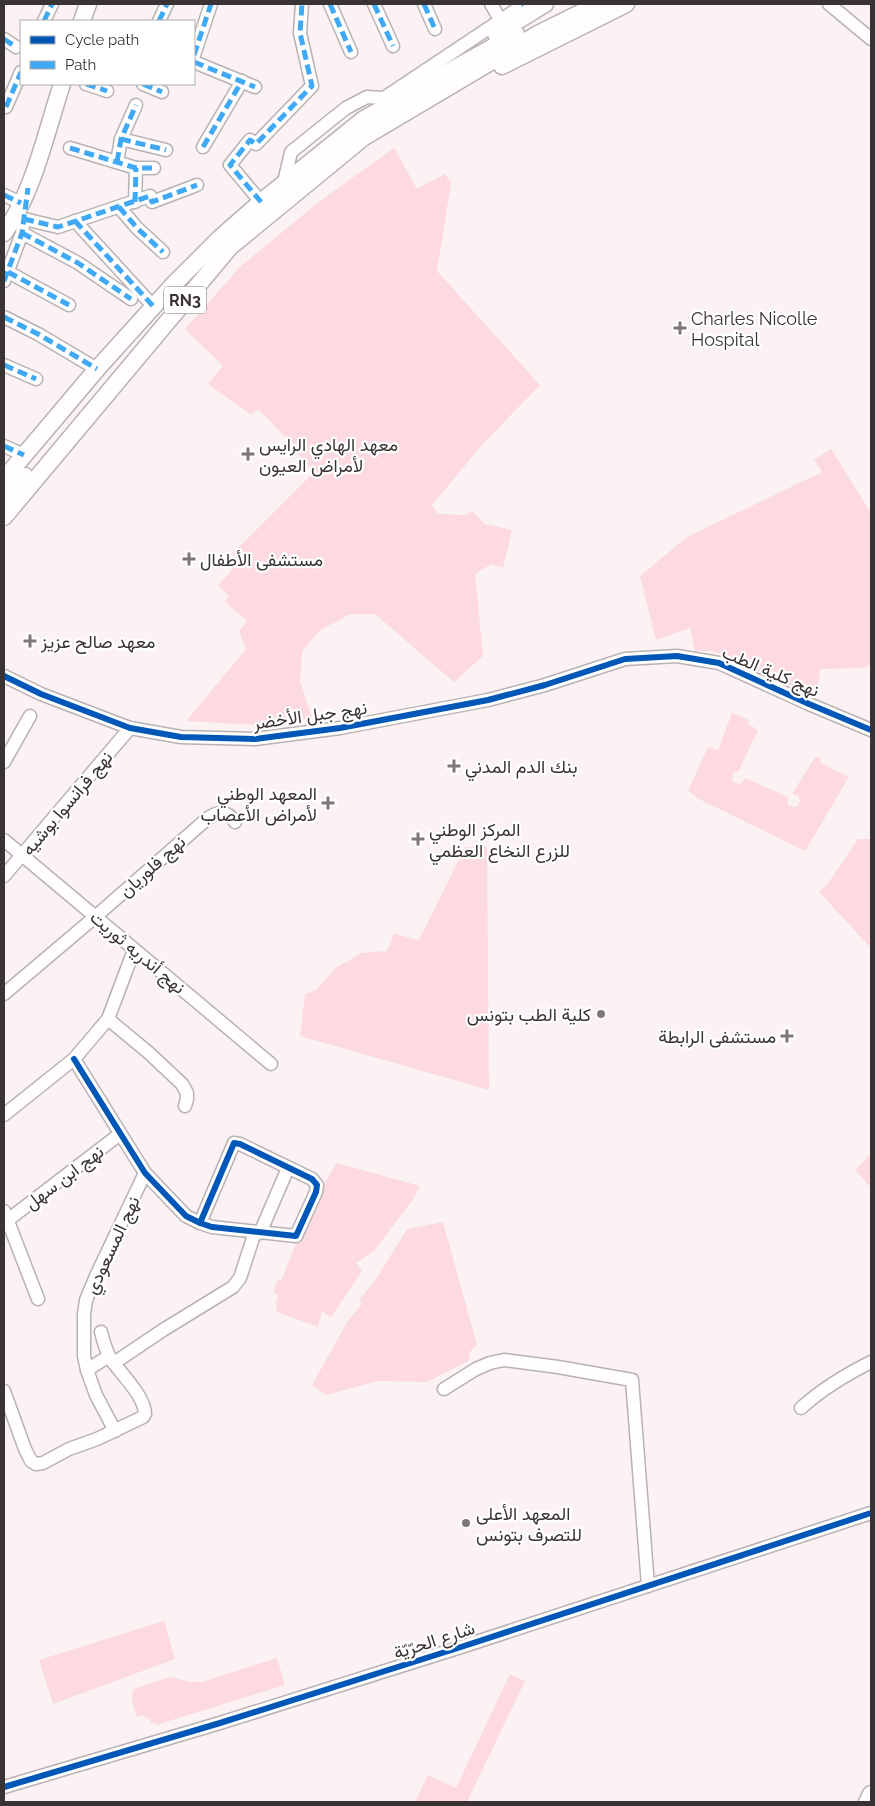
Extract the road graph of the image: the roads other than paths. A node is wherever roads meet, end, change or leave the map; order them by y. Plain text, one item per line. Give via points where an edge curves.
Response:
1 (52, 4) edge
2 (167, 4) edge
3 (211, 4) edge
4 (302, 4) edge
5 (330, 4) edge
6 (374, 4) edge
7 (424, 4) edge
8 (491, 4) edge
9 (524, 4) edge
10 (545, 4) edge
11 (575, 4) edge
12 (598, 4) edge
13 (626, 4) edge
14 (829, 4) edge
15 (44, 20) edge
16 (159, 20) edge
17 (501, 21) junction
18 (435, 29) dead end
19 (871, 39) edge
20 (393, 46) dead end
21 (195, 52) edge
22 (350, 52) dead end
23 (195, 62) edge
24 (20, 74) edge
25 (242, 81) junction
26 (62, 85) edge
27 (89, 85) edge
28 (145, 85) edge
29 (255, 87) dead end
30 (107, 91) dead end
31 (162, 92) dead end
32 (136, 105) dead end
33 (6, 107) dead end
34 (395, 109) junction
35 (121, 139) junction
36 (203, 147) dead end
37 (70, 148) dead end
38 (166, 150) dead end
39 (117, 162) junction
40 (136, 168) junction
41 (154, 168) dead end
42 (284, 182) junction
43 (197, 185) dead end
44 (4, 195) edge
45 (135, 202) junction
46 (261, 202) junction
47 (119, 207) junction
48 (23, 211) junction
49 (75, 221) junction
50 (4, 233) edge
51 (22, 233) junction
52 (225, 242) junction
53 (163, 252) dead end
54 (6, 277) edge
55 (131, 299) dead end
56 (69, 305) dead end
57 (153, 306) junction
58 (4, 317) edge
59 (4, 365) edge
60 (97, 370) junction
61 (36, 378) dead end
62 (4, 446) edge
63 (24, 455) junction
64 (4, 479) edge
65 (4, 490) edge
66 (4, 498) edge
67 (4, 517) edge
68 (625, 659) joint
69 (4, 676) edge
70 (30, 716) dead end
71 (130, 728) junction
72 (871, 730) edge
73 (4, 762) edge
74 (235, 822) dead end
75 (4, 840) edge
76 (22, 856) junction
77 (4, 876) edge
78 (95, 917) junction
79 (134, 950) junction
80 (4, 994) edge
81 (108, 1019) junction
82 (74, 1059) junction
83 (271, 1064) dead end
84 (185, 1106) dead end
85 (4, 1115) edge
86 (120, 1134) junction
87 (288, 1168) junction
88 (145, 1174) junction
89 (5, 1218) edge
90 (200, 1223) junction
91 (258, 1233) junction
92 (38, 1300) dead end
93 (100, 1332) dead end
94 (112, 1360) junction
95 (871, 1362) edge
96 (88, 1370) junction
97 (444, 1389) dead end
98 (4, 1390) edge
99 (801, 1408) dead end
100 (115, 1431) junction
101 (871, 1513) edge
102 (648, 1586) junction
103 (4, 1788) edge
104 (871, 1794) edge
105 (867, 1802) edge

1 - 15 street
2 - 16 street
3 - 21 street
4 - 46 street via 300,32 312,86 256,144 250,140 230,166
5 - 22 street
6 - 20 street
7 - 18 street
8 - 17 street
9 - 17 street
10 - 34 main road
11 - 34 main road, RN3 via 530,27
12 - 34 main road, RN3
13 - 34 main road via 542,47
14 - 19 street
17 - 42 street via 384,98 367,97 346,108 291,152
23 - 25 street
24 - 33 street
25 - 29 street
25 - 36 street
26 - 48 main road
27 - 30 street
28 - 31 street
32 - 35 street
34 - 42 main road, RN3 via 358,123
34 - 52 main road, RN3 via 356,143
35 - 38 street
35 - 39 street
37 - 39 street
39 - 40 street
40 - 41 street
40 - 45 street
42 - 46 main road, RN3
43 - 45 street via 152,202 150,196
44 - 48 street
45 - 47 street
46 - 52 main road, RN3
47 - 49 street
47 - 53 street
48 - 49 street via 58,226
48 - 50 main road
48 - 51 street
49 - 57 street
51 - 54 street
51 - 55 street via 78,263
52 - 57 main road, RN3
52 - 65 main road via 174,288
52 - 66 main road via 217,256
52 - 67 main road, RN3
54 - 56 street
57 - 60 main road, RN3
58 - 60 street
59 - 61 street
60 - 63 main road, RN3
62 - 63 street
63 - 64 main road, RN3
68 - 71 street, نهج جبل الأخضر via 488,700 298,734 224,739 164,735
68 - 72 street, نهج كلية الطب via 678,656 719,663
69 - 71 street, نهج جبل الأخضر via 41,694
70 - 73 street
71 - 76 street, نهج فرانسوا بوشيه
74 - 78 street, نهج فلوريان via 227,813 216,813 208,818
75 - 76 street, نهج أندريه ثوريت
76 - 77 street, نهج فرانسوا بوشيه
76 - 78 street, نهج أندريه ثوريت
78 - 79 street, نهج أندريه ثوريت
78 - 80 street, نهج فلوريان
79 - 81 street
79 - 83 street, نهج أندريه ثوريت
81 - 82 street
81 - 84 street via 182,1084 188,1099
82 - 85 street
82 - 86 street
86 - 88 street
86 - 89 street, نهج ابن سهل
87 - 90 street via 234,1143
87 - 91 street
87 - 91 street via 312,1179 317,1185 296,1236
88 - 90 street via 186,1216
88 - 96 street, نهج المسعودي via 86,1300 84,1356
89 - 92 street
90 - 91 street
91 - 94 street via 240,1278 233,1287
93 - 94 street
94 - 96 street
94 - 100 street via 145,1411 143,1416
95 - 99 street via 843,1376
96 - 100 street, نهج المسعودي
97 - 102 street via 476,1368 504,1360 632,1380
98 - 100 street via 25,1450 36,1464
101 - 102 street, شارع الحرّيّة
102 - 103 street, شارع الحرّيّة via 220,1723
104 - 105 main road

